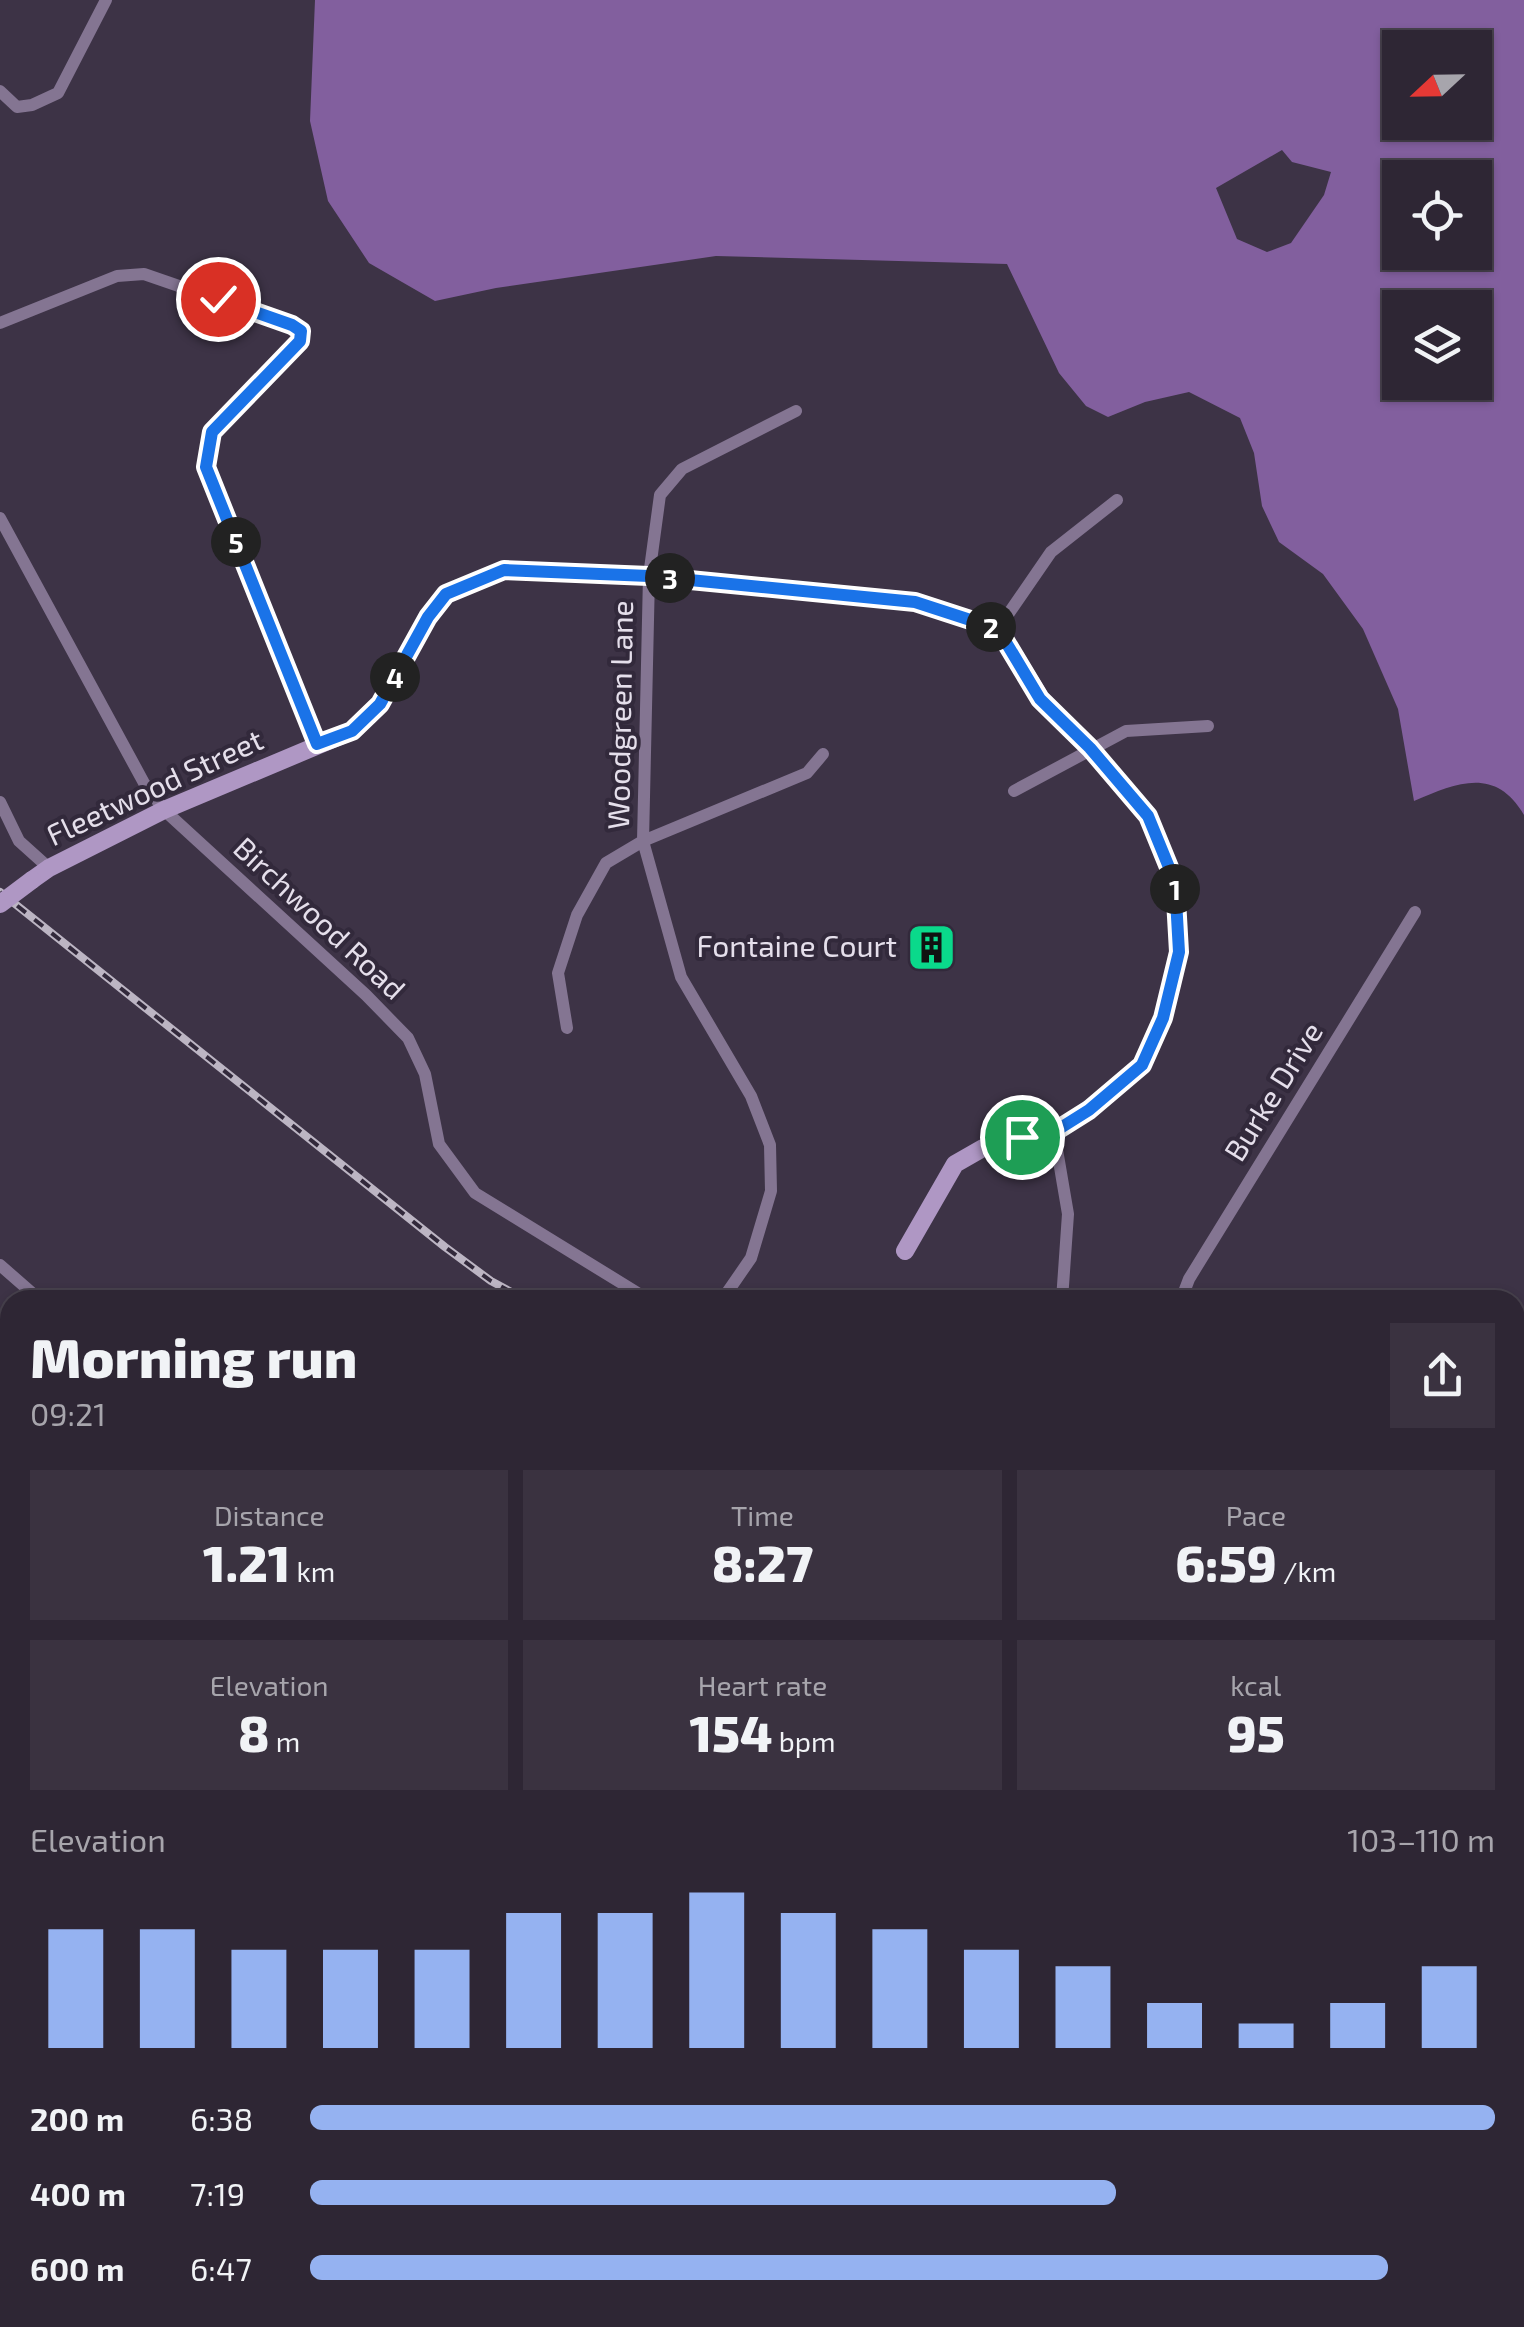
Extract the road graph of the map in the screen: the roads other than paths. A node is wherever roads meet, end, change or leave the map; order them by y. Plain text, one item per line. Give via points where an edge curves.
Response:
1 (106, 0) edge
2 (0, 92) edge
3 (0, 323) edge
4 (796, 411) dead end
5 (1118, 500) dead end
6 (0, 518) edge
7 (649, 576) junction
8 (998, 629) junction
9 (1208, 726) dead end
10 (317, 744) junction
11 (1090, 748) junction
12 (823, 754) dead end
13 (1014, 791) dead end
14 (0, 802) edge
15 (164, 810) junction
16 (643, 840) junction
17 (49, 868) junction
18 (0, 904) edge
19 (1415, 912) dead end
20 (567, 1028) dead end
21 (1054, 1132) junction
22 (905, 1251) dead end
23 (0, 1265) edge
24 (29, 1290) edge
25 (633, 1290) edge
26 (729, 1290) edge
27 (1063, 1290) edge
28 (1185, 1290) edge

1 - 2 street via 58,93 17,106
3 - 10 street via 117,276 144,274 301,331 300,341 212,432 206,467
4 - 7 street, Woodgreen Lane via 682,469 660,496
5 - 8 street via 1051,552
6 - 15 street, Birchwood Road
7 - 8 street, Fleetwood Street via 915,602
7 - 10 street, Fleetwood Street via 504,570 446,594 380,704 352,731
7 - 16 street, Woodgreen Lane
8 - 11 street via 1040,699
9 - 11 street via 1126,731
10 - 15 street, Fleetwood Street
11 - 13 street
11 - 21 street via 1148,816 1175,882 1179,952 1163,1018 1142,1065
12 - 16 street via 806,773
14 - 17 street via 19,841
15 - 17 street, Fleetwood Street
15 - 25 street, Birchwood Road via 408,1038 425,1074 439,1144 475,1192
16 - 20 street via 606,864 577,914 558,974
16 - 26 street, Woodgreen Lane via 680,977 751,1096 770,1144 771,1191 751,1258
17 - 18 street, Fleetwood Street, bridge
19 - 28 street, Burke Drive
21 - 22 street via 983,1148 956,1164
21 - 27 street via 1068,1214
23 - 24 street

